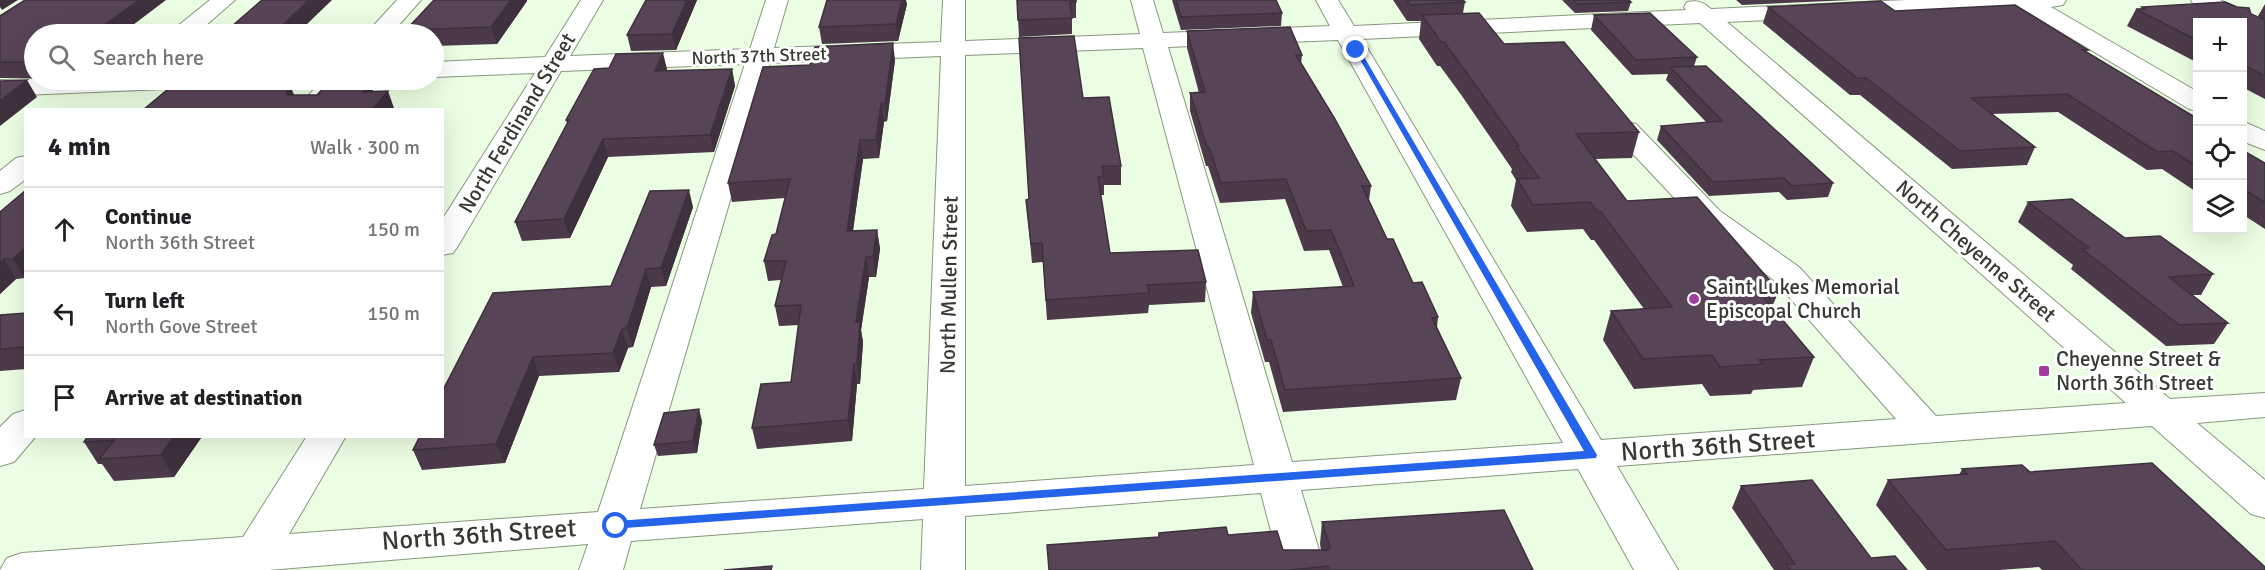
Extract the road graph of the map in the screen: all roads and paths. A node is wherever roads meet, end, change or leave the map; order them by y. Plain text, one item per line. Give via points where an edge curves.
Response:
1 (224, 0) edge
2 (410, 0) edge
3 (592, 0) edge
4 (777, 0) edge
5 (954, 0) edge
6 (1142, 0) edge
7 (1327, 0) edge
8 (2055, 0) edge
9 (2202, 0) edge
10 (2024, 1) edge
11 (1695, 7) edge
12 (194, 24) edge
13 (387, 24) edge
14 (2265, 31) edge
15 (1346, 33) junction
16 (1152, 40) junction
17 (952, 48) junction
18 (761, 55) junction
19 (554, 64) junction
20 (444, 69) edge
21 (24, 87) edge
22 (0, 88) edge
23 (115, 90) edge
24 (327, 90) edge
25 (2193, 100) edge
26 (93, 108) edge
27 (311, 108) edge
28 (1626, 130) edge
29 (2247, 132) edge
30 (2265, 142) edge
31 (24, 166) edge
32 (0, 185) edge
33 (444, 243) edge
34 (2265, 405) edge
35 (2164, 413) junction
36 (24, 425) edge
37 (1928, 430) junction
38 (326, 438) edge
39 (0, 452) edge
40 (1592, 455) junction
41 (1276, 477) junction
42 (946, 501) junction
43 (2265, 502) edge
44 (616, 526) junction
45 (251, 561) edge
46 (22, 570) edge
47 (601, 570) edge
48 (943, 570) edge
49 (1303, 570) edge
50 (1656, 570) edge

1 - 12 street
2 - 13 street
3 - 19 street, North Ferdinand Street
4 - 18 street
5 - 17 street, North Mullen Street
6 - 16 street
7 - 15 street
8 - 10 street, North 37th Street
9 - 14 street
10 - 11 street, North 37th Street
10 - 25 street
11 - 15 street, North 37th Street
11 - 35 street, North Cheyenne Street
15 - 16 street, North 37th Street
15 - 40 street
16 - 17 street, North 37th Street
16 - 41 street
17 - 18 street, North 37th Street
17 - 42 street, North Mullen Street
18 - 19 street, North 37th Street
18 - 44 street
19 - 20 street, North 37th Street
19 - 33 street, North Ferdinand Street
21 - 22 street
23 - 26 street
24 - 27 street
28 - 37 street via 1709,217 1787,274
29 - 30 street
31 - 32 street
34 - 35 street, North 36th Street
35 - 37 street, North 36th Street
35 - 43 street, North Cheyenne Street
36 - 39 street
37 - 40 street, North 36th Street
38 - 45 street
40 - 41 street, North 36th Street
40 - 50 street
41 - 42 street, North 36th Street
41 - 49 street
42 - 44 street, North 36th Street
42 - 48 street, North Mullen Street
44 - 45 street, North 36th Street
44 - 47 street
45 - 46 street, North 36th Street

